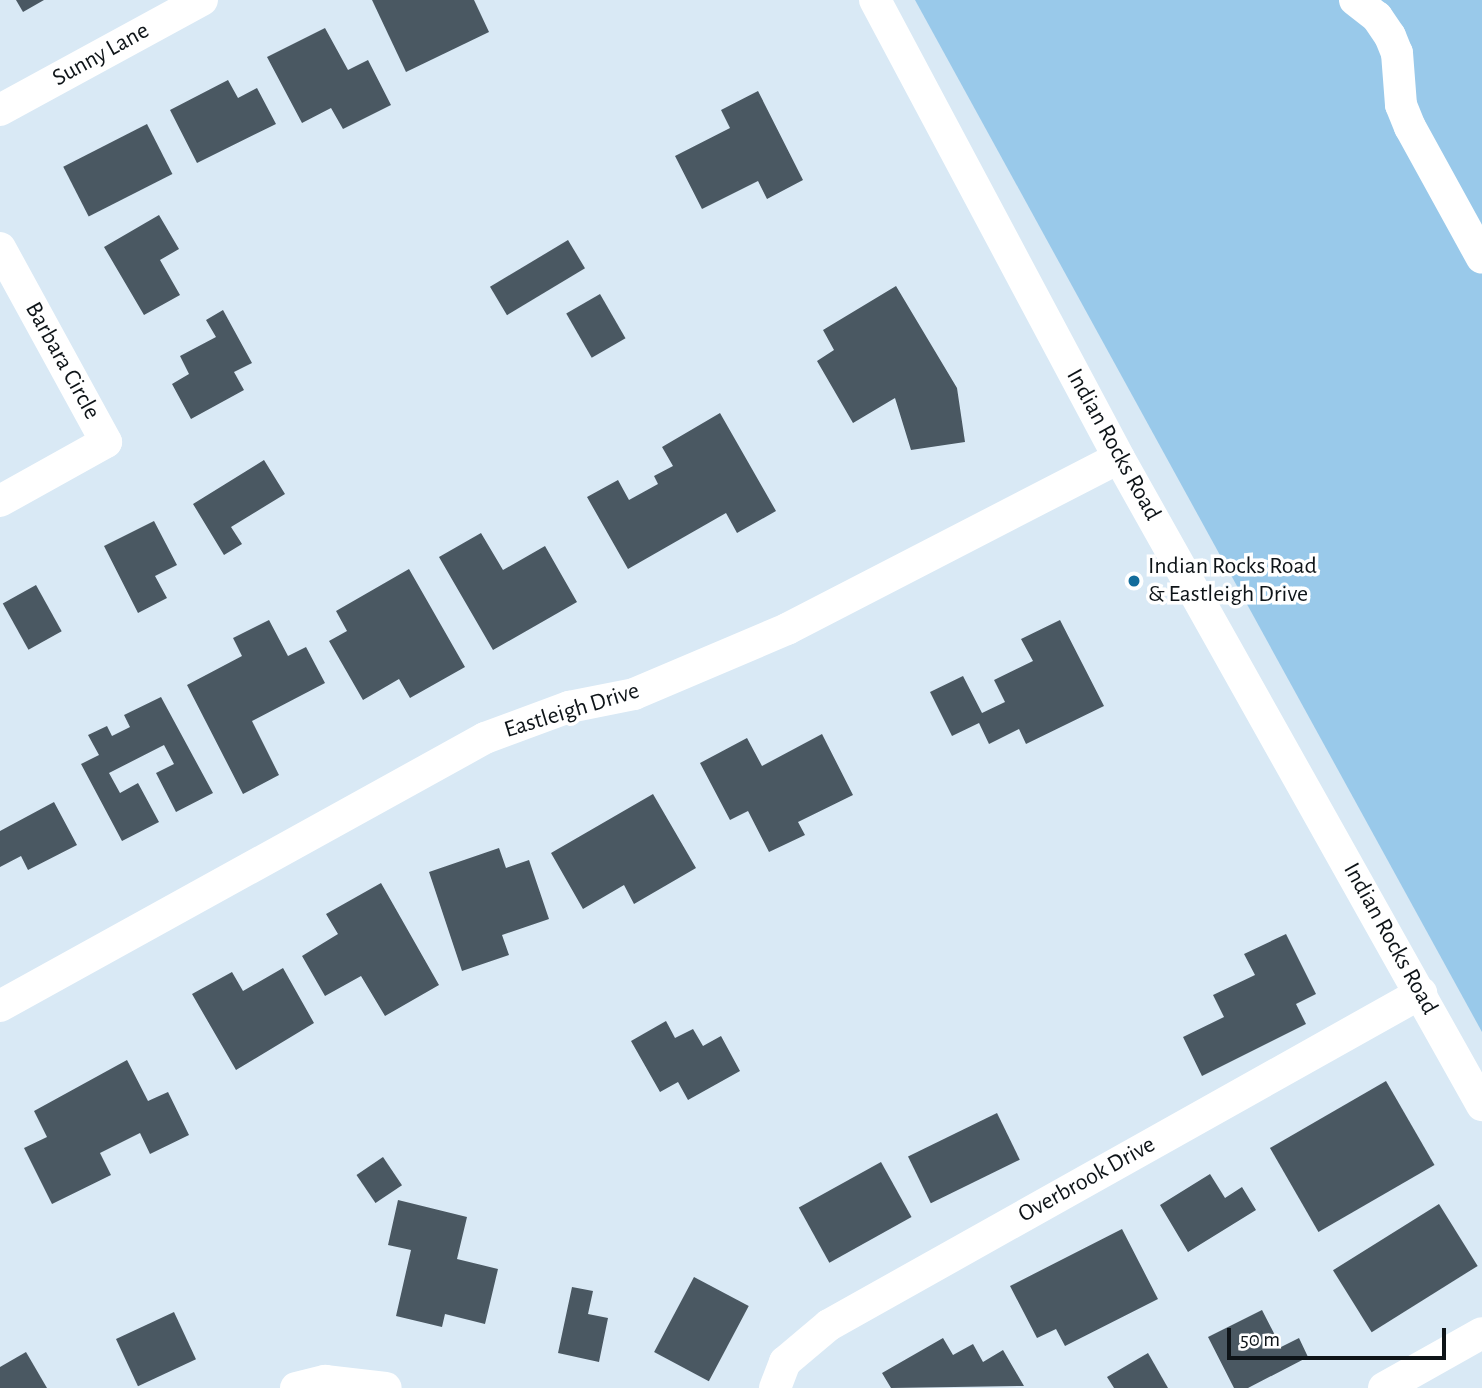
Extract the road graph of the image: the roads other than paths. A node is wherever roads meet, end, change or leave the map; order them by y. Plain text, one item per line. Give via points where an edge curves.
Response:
1 (202, 0) edge
2 (874, 0) edge
3 (1355, 0) edge
4 (0, 110) edge
5 (0, 248) edge
6 (1482, 258) edge
7 (1119, 458) junction
8 (0, 501) edge
9 (1421, 993) junction
10 (0, 1006) edge
11 (1482, 1105) edge
12 (1482, 1333) edge
13 (296, 1388) edge
14 (386, 1388) edge
15 (775, 1388) edge
16 (1384, 1388) edge

1 - 4 street, Sunny Lane
2 - 7 street, Indian Rocks Road
3 - 6 street via 1377,17 1390,36 1397,54 1401,106 1438,183
5 - 8 street, Barbara Circle via 106,442
7 - 9 street, Indian Rocks Road
7 - 10 street, Eastleigh Drive via 787,629 634,694 569,707 485,738
9 - 11 street, Indian Rocks Road
9 - 15 street, Overbrook Drive via 829,1325 785,1362
12 - 16 street
13 - 14 street via 324,1381

